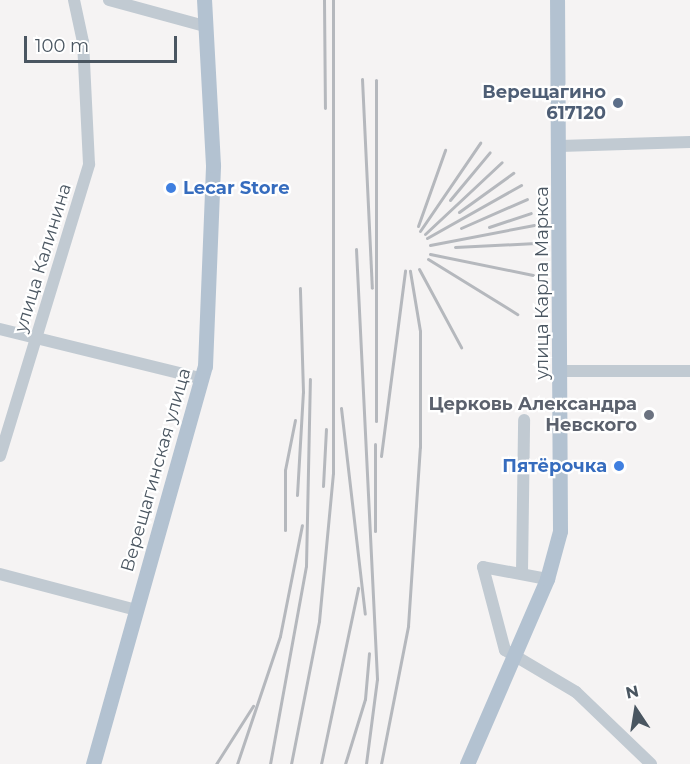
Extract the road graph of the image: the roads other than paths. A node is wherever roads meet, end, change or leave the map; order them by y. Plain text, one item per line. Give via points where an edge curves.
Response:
1 (74, 0) edge
2 (110, 0) edge
3 (204, 0) edge
4 (557, 0) edge
5 (205, 26) junction
6 (690, 142) edge
7 (560, 146) junction
8 (0, 329) edge
9 (37, 339) junction
10 (562, 370) junction
11 (690, 371) edge
12 (203, 378) junction
13 (524, 420) dead end
14 (0, 456) edge
15 (522, 572) junction
16 (0, 574) edge
17 (547, 579) junction
18 (136, 610) junction
19 (513, 658) junction
20 (93, 764) edge
21 (467, 764) edge
22 (651, 764) edge

1 - 9 street, улица Калинина via 83,42 87,172
2 - 5 street
3 - 5 main road, Верещагинская улица
4 - 7 main road, улица Карла Маркса
5 - 12 main road, Верещагинская улица via 213,242
6 - 7 street
7 - 10 main road, улица Карла Маркса
8 - 9 street
9 - 12 street
9 - 14 street, улица Калинина
10 - 11 street
10 - 17 main road, улица Карла Маркса via 562,513
12 - 18 main road, Верещагинская улица
13 - 15 street
15 - 17 street
15 - 19 street via 483,567 501,640
16 - 18 street
17 - 19 main road, улица Карла Маркса
18 - 20 main road, Верещагинская улица
19 - 21 main road, улица Карла Маркса
19 - 22 street via 576,692

